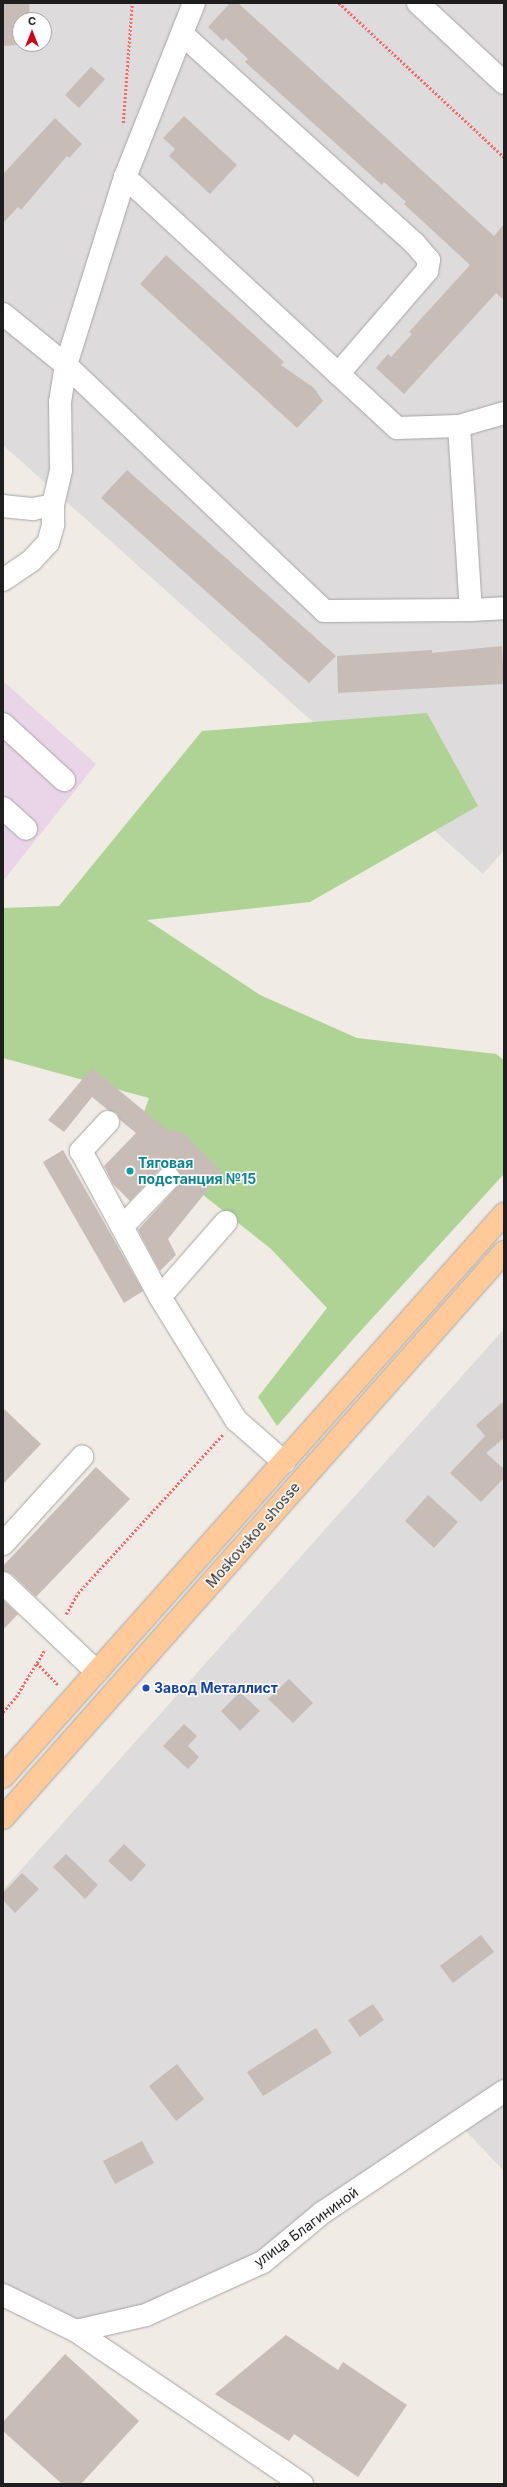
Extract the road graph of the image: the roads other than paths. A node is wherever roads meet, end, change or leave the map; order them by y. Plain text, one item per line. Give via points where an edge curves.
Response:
1 (194, 3) edge
2 (418, 3) edge
3 (182, 34) junction
4 (504, 83) edge
5 (125, 177) junction
6 (3, 314) edge
7 (66, 365) junction
8 (338, 374) junction
9 (504, 413) edge
10 (459, 426) junction
11 (53, 505) junction
12 (3, 506) edge
13 (3, 580) edge
14 (504, 608) edge
15 (471, 610) junction
16 (3, 724) edge
17 (64, 780) dead end
18 (3, 808) edge
19 (26, 829) dead end
20 (108, 1122) dead end
21 (170, 1178) dead end
22 (504, 1214) edge
23 (226, 1222) dead end
24 (122, 1227) junction
25 (504, 1252) edge
26 (160, 1297) junction
27 (82, 1457) dead end
28 (284, 1462) junction
29 (3, 1544) edge
30 (3, 1583) edge
31 (97, 1672) junction
32 (3, 1777) edge
33 (3, 1818) edge
34 (504, 2091) edge
35 (3, 2295) edge
36 (76, 2331) junction
37 (302, 2484) edge

1 - 3 street
2 - 4 street
3 - 5 street
3 - 8 street via 415,244 429,260 427,271
5 - 7 street
5 - 8 street
6 - 7 street
7 - 11 street via 60,402 61,470
7 - 15 street via 324,611
8 - 10 street via 397,428
9 - 10 street
10 - 15 street
11 - 12 street via 33,510
11 - 13 street via 53,525 48,544 30,561
14 - 15 street
16 - 17 street
18 - 19 street
20 - 24 street via 81,1151
21 - 24 street
22 - 28 main road, Moskovskoe shosse
23 - 26 street
24 - 26 street
25 - 33 main road, Moskovskoe shosse
26 - 28 street via 236,1420
27 - 29 street
28 - 31 main road, Moskovskoe shosse
30 - 31 street
31 - 32 main road, Moskovskoe shosse
34 - 36 street, улица Благининой via 322,2213 263,2262 146,2316
35 - 36 street
36 - 37 street

